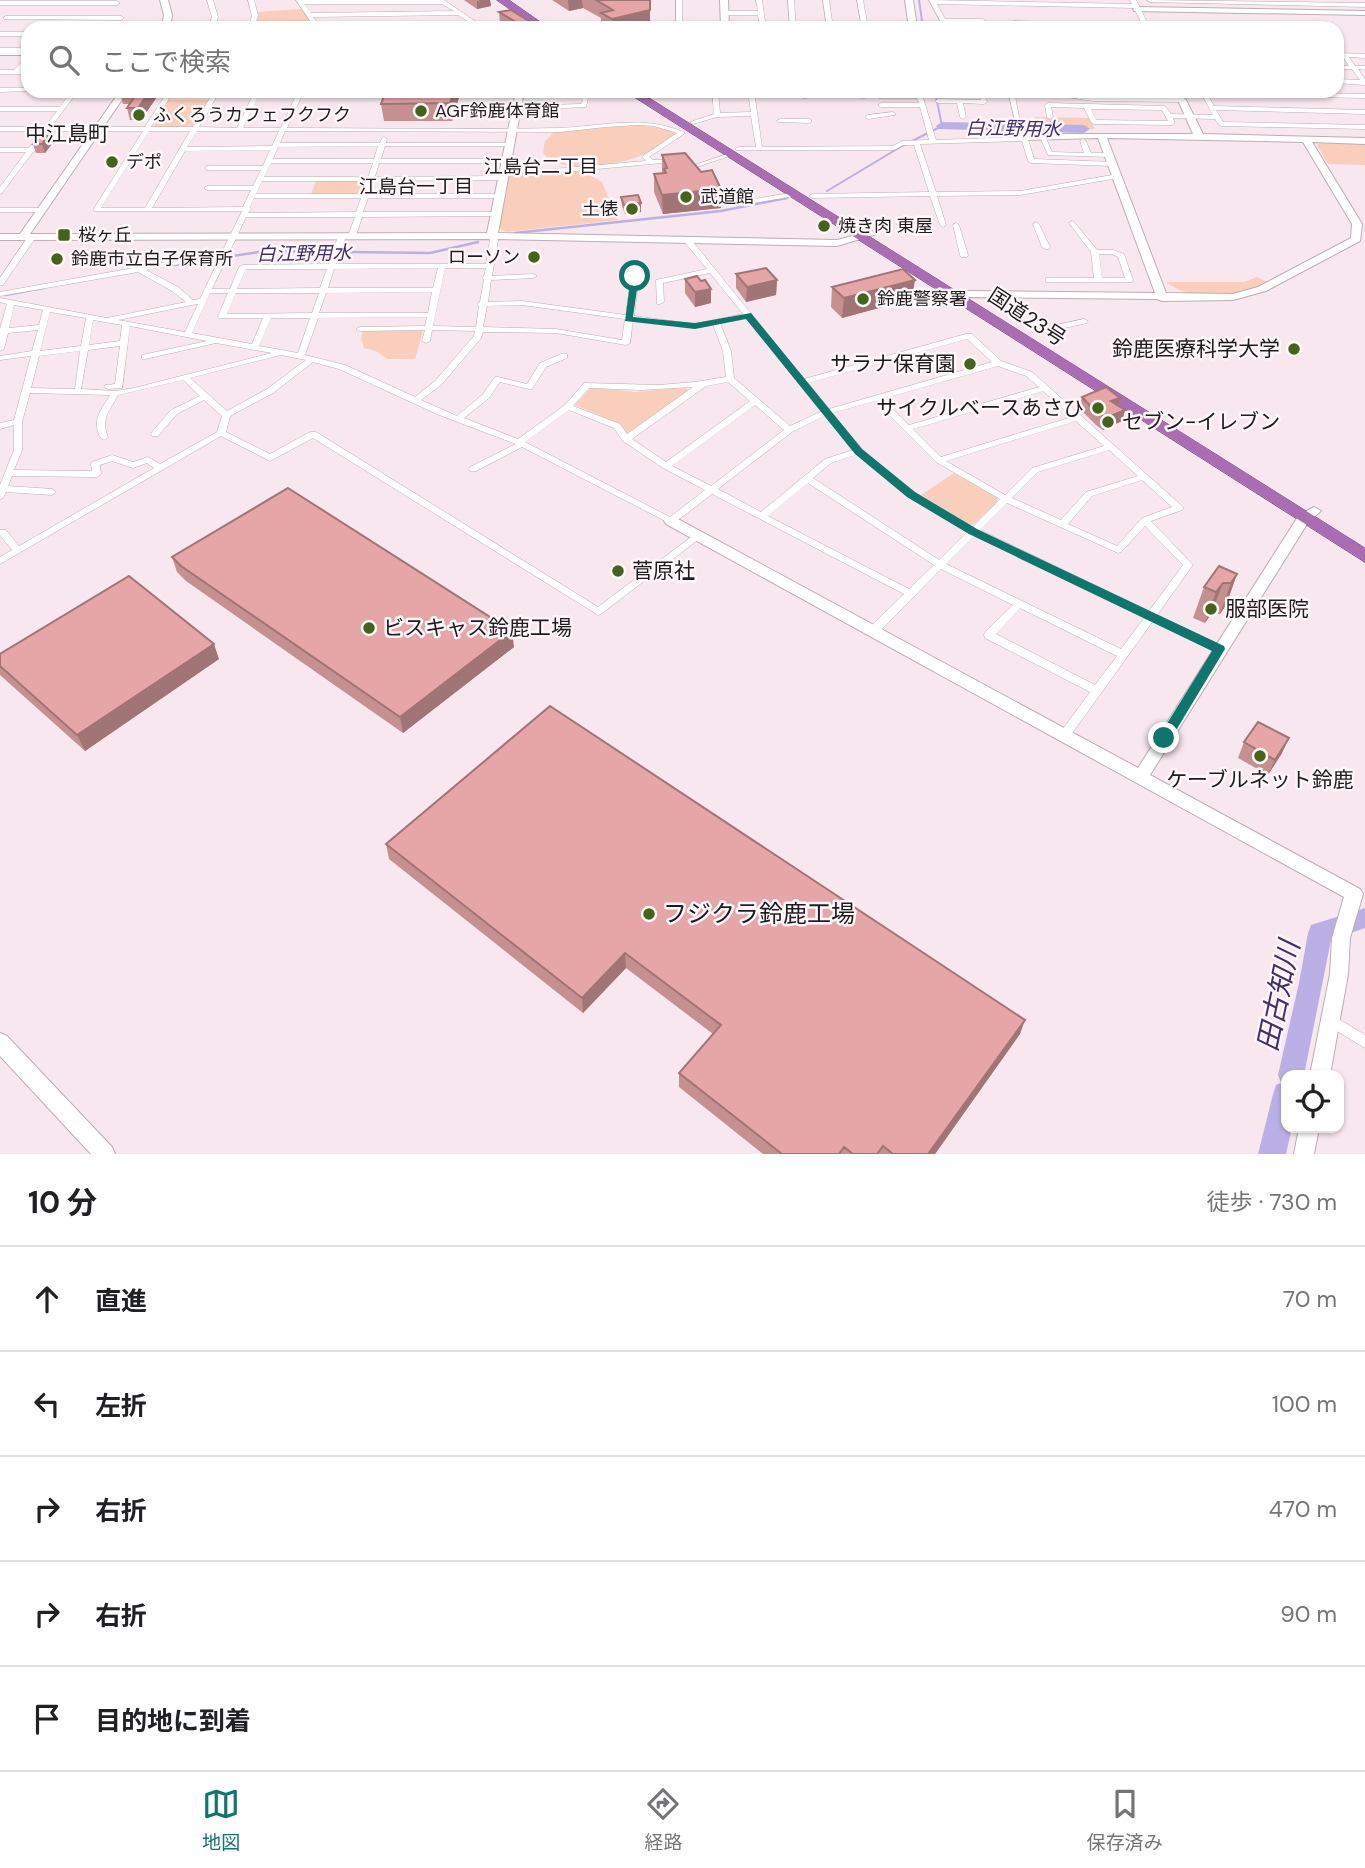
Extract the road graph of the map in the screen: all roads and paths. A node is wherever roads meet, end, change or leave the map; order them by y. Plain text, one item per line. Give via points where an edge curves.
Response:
1 (164, 0) edge
2 (210, 0) edge
3 (251, 0) edge
4 (492, 0) edge
5 (502, 0) edge
6 (679, 0) edge
7 (724, 0) edge
8 (759, 0) edge
9 (791, 0) edge
10 (826, 0) edge
11 (860, 0) edge
12 (909, 0) edge
13 (1150, 0) edge
14 (117, 1) edge
15 (299, 1) edge
16 (441, 1) edge
17 (932, 1) edge
18 (1186, 1) edge
19 (1274, 1) edge
20 (22, 2) edge
21 (361, 2) junction
22 (1214, 2) junction
23 (1337, 2) edge
24 (0, 3) edge
25 (1364, 3) edge
26 (1135, 5) edge
27 (1219, 10) junction
28 (460, 13) junction
29 (724, 13) junction
30 (761, 13) junction
31 (1365, 13) edge
32 (356, 14) junction
33 (1044, 14) edge
34 (309, 15) junction
35 (6, 18) junction
36 (121, 18) joint
37 (167, 21) edge
38 (214, 21) edge
39 (253, 21) edge
40 (313, 21) edge
41 (472, 21) edge
42 (523, 21) edge
43 (534, 21) edge
44 (679, 21) edge
45 (725, 21) edge
46 (762, 21) edge
47 (792, 21) edge
48 (829, 21) edge
49 (864, 21) edge
50 (912, 21) edge
51 (943, 21) joint
52 (983, 21) dead end
53 (1021, 21) edge
54 (1143, 21) edge
55 (0, 25) edge
56 (0, 34) edge
57 (21, 34) edge
58 (0, 53) edge
59 (21, 54) edge
60 (1344, 55) edge
61 (1365, 56) edge
62 (1344, 58) edge
63 (21, 64) edge
64 (1344, 67) edge
65 (1353, 68) junction
66 (1365, 68) edge
67 (0, 72) edge
68 (16, 72) junction
69 (21, 72) edge
70 (1344, 81) edge
71 (1365, 82) edge
72 (0, 90) edge
73 (21, 90) edge
74 (1344, 95) edge
75 (1365, 96) edge
76 (70, 98) edge
77 (119, 98) edge
78 (167, 98) edge
79 (213, 98) edge
80 (255, 98) edge
81 (298, 98) edge
82 (519, 98) edge
83 (584, 98) edge
84 (642, 98) edge
85 (656, 98) edge
86 (716, 98) edge
87 (752, 98) edge
88 (919, 98) edge
89 (983, 98) edge
90 (1013, 98) edge
91 (1090, 98) edge
92 (1122, 98) edge
93 (1180, 98) edge
94 (1207, 98) edge
95 (1291, 98) edge
96 (939, 101) dead end
97 (960, 101) junction
98 (881, 105) dead end
99 (922, 105) junction
100 (1087, 106) junction
101 (517, 108) junction
102 (1212, 108) junction
103 (0, 109) edge
104 (62, 109) junction
105 (1299, 110) junction
106 (1365, 112) edge
107 (717, 114) junction
108 (754, 114) junction
109 (893, 114) dead end
110 (1169, 116) junction
111 (868, 117) dead end
112 (963, 117) dead end
113 (1050, 117) dead end
114 (1189, 117) junction
115 (1217, 117) junction
116 (780, 121) dead end
117 (809, 121) dead end
118 (1018, 121) dead end
119 (693, 122) junction
120 (1094, 122) junction
121 (1308, 126) junction
122 (1365, 127) edge
123 (284, 128) junction
124 (388, 128) junction
125 (513, 128) junction
126 (0, 129) edge
127 (47, 129) junction
128 (98, 129) junction
129 (147, 129) junction
130 (195, 129) junction
131 (239, 129) junction
132 (931, 135) junction
133 (1101, 135) junction
134 (1199, 136) junction
135 (1043, 137) junction
136 (1024, 138) junction
137 (1306, 139) junction
138 (1083, 141) dead end
139 (1365, 141) edge
140 (914, 143) junction
141 (382, 144) junction
142 (509, 144) junction
143 (276, 146) junction
144 (759, 148) junction
145 (183, 149) junction
146 (0, 150) edge
147 (33, 150) junction
148 (735, 151) junction
149 (1088, 154) junction
150 (1112, 159) junction
151 (377, 161) junction
152 (652, 162) junction
153 (268, 164) junction
154 (207, 168) dead end
155 (689, 168) junction
156 (504, 170) junction
157 (14, 173) junction
158 (0, 174) edge
159 (1118, 176) junction
160 (262, 178) junction
161 (371, 178) junction
162 (207, 188) dead end
163 (257, 188) junction
164 (0, 192) edge
165 (932, 193) junction
166 (796, 194) junction
167 (365, 196) junction
168 (500, 196) junction
169 (812, 196) junction
170 (253, 197) junction
171 (148, 209) junction
172 (0, 210) edge
173 (42, 210) junction
174 (246, 212) junction
175 (495, 214) junction
176 (359, 215) junction
177 (1072, 223) dead end
178 (1036, 224) dead end
179 (943, 225) dead end
180 (956, 225) dead end
181 (347, 236) junction
182 (492, 236) junction
183 (867, 236) junction
184 (0, 237) edge
185 (27, 237) junction
186 (234, 237) junction
187 (686, 239) junction
188 (1046, 247) dead end
189 (1095, 252) junction
190 (964, 255) dead end
191 (224, 256) junction
192 (332, 266) junction
193 (442, 266) junction
194 (488, 266) junction
195 (139, 270) junction
196 (712, 270) junction
197 (533, 276) dead end
198 (635, 276) dead end
199 (486, 278) junction
200 (1098, 279) junction
201 (1049, 280) dead end
202 (0, 283) edge
203 (324, 290) junction
204 (437, 290) junction
205 (207, 291) junction
206 (234, 291) junction
207 (0, 294) edge
208 (963, 296) junction
209 (1162, 298) junction
210 (0, 300) edge
211 (202, 301) junction
212 (660, 302) dead end
213 (11, 303) junction
214 (192, 303) junction
215 (481, 304) junction
216 (47, 309) junction
217 (748, 315) junction
218 (268, 316) junction
219 (316, 316) junction
220 (365, 316) junction
221 (431, 316) junction
222 (90, 317) junction
223 (629, 319) junction
224 (106, 320) junction
225 (1084, 321) dead end
226 (716, 322) junction
227 (126, 325) junction
228 (42, 327) junction
229 (429, 328) junction
230 (478, 328) junction
231 (2, 331) edge
232 (1036, 332) dead end
233 (187, 335) junction
234 (220, 341) junction
235 (426, 341) dead end
236 (124, 343) junction
237 (86, 348) junction
238 (254, 348) junction
239 (0, 349) edge
240 (280, 353) junction
241 (36, 354) junction
242 (301, 356) junction
243 (564, 356) dead end
244 (145, 357) dead end
245 (0, 358) edge
246 (312, 359) junction
247 (999, 363) junction
248 (184, 377) junction
249 (730, 379) junction
250 (802, 382) junction
251 (702, 384) junction
252 (78, 388) junction
253 (1044, 388) junction
254 (39, 389) junction
255 (27, 390) junction
256 (115, 393) junction
257 (205, 396) junction
258 (877, 398) junction
259 (415, 401) junction
260 (755, 401) junction
261 (568, 407) junction
262 (826, 412) junction
263 (226, 415) junction
264 (1076, 418) junction
265 (458, 419) junction
266 (18, 422) junction
267 (0, 426) edge
268 (907, 428) junction
269 (789, 430) junction
270 (221, 433) junction
271 (155, 434) dead end
272 (104, 437) dead end
273 (626, 439) junction
274 (520, 443) junction
275 (1109, 447) junction
276 (859, 451) junction
277 (939, 460) junction
278 (666, 466) junction
279 (160, 468) junction
280 (473, 469) dead end
281 (5, 476) edge
282 (1143, 477) junction
283 (807, 478) junction
284 (712, 490) junction
285 (52, 492) dead end
286 (1, 493) edge
287 (1006, 499) junction
288 (1309, 515) junction
289 (762, 516) junction
290 (1145, 520) junction
291 (671, 521) junction
292 (1062, 525) junction
293 (973, 531) junction
294 (3, 532) dead end
295 (698, 536) junction
296 (1365, 544) edge
297 (18, 551) junction
298 (1365, 556) edge
299 (0, 561) edge
300 (940, 565) junction
301 (911, 594) junction
302 (1019, 604) junction
303 (1151, 616) junction
304 (872, 632) junction
305 (1219, 649) junction
306 (1122, 654) junction
307 (1097, 691) junction
308 (1064, 736) junction
309 (1140, 778) junction
310 (1359, 897) edge
311 (1332, 1020) junction
312 (0, 1042) edge
313 (1365, 1042) edge
314 (1321, 1070) edge
315 (1308, 1133) edge
316 (94, 1150) edge
317 (1304, 1154) edge

1 - 37 street
2 - 38 street
3 - 39 street
4 - 42 highway
5 - 43 highway
6 - 44 street
7 - 29 street
8 - 30 street
9 - 47 street
10 - 48 street
11 - 49 street
12 - 50 street
13 - 18 street
14 - 20 street
14 - 36 street
15 - 21 street
15 - 34 street
16 - 21 street
16 - 28 street
17 - 33 street
17 - 51 street
18 - 22 street
19 - 22 street
19 - 23 street
20 - 24 street
20 - 35 street
21 - 32 street
22 - 27 street
23 - 25 street
26 - 27 street
26 - 33 street
26 - 54 street
27 - 31 street
28 - 32 street
28 - 41 street
29 - 30 street
29 - 45 street
30 - 46 street
32 - 34 street
33 - 53 street
34 - 40 street
35 - 36 street
35 - 55 street
51 - 52 street
56 - 57 street
58 - 59 street
60 - 61 street
62 - 65 street
63 - 68 street
64 - 65 street
65 - 66 street
65 - 71 street
67 - 68 street
68 - 69 street
70 - 71 street
72 - 73 street
74 - 75 street
76 - 104 street
77 - 128 street
78 - 129 street
79 - 130 street
80 - 131 street
81 - 123 street
82 - 101 street
83 - 101 street via 584,106
84 - 148 highway, 国道23号
85 - 119 highway, 国道23号
86 - 107 street
87 - 108 street
88 - 99 street
89 - 97 street via 984,102
90 - 118 street
91 - 92 street
93 - 114 street
94 - 102 street
95 - 105 street
96 - 97 street
97 - 112 street
98 - 99 street
99 - 132 street
100 - 110 street via 1164,108
100 - 113 street via 1048,105
100 - 120 street
101 - 125 street
102 - 105 street
102 - 115 street
103 - 104 street
104 - 127 street
105 - 106 street
105 - 121 street
107 - 108 street
107 - 119 street
108 - 144 street
109 - 111 street
110 - 114 street
110 - 120 street via 1172,124
114 - 115 street
114 - 134 street
115 - 121 street via 1221,124
116 - 117 street
119 - 148 highway, 国道23号
120 - 133 street
121 - 122 street
123 - 124 street
123 - 131 street
123 - 143 street
124 - 125 street
124 - 141 street
125 - 142 street
125 - 152 street via 560,130 638,124 675,128 682,134 645,157
126 - 127 street
127 - 128 street
127 - 147 street
128 - 129 street
128 - 173 street
129 - 130 street
129 - 171 street via 96,209
130 - 131 street
130 - 145 street
132 - 136 street
132 - 140 street
133 - 134 street
133 - 135 street
133 - 150 street
134 - 137 street
135 - 136 street
135 - 149 street via 1050,154
136 - 150 street via 1031,162
137 - 139 street
137 - 209 street via 1357,224 1356,239 1252,293 1216,299
138 - 149 street
140 - 144 street via 894,148
140 - 165 street
141 - 142 street
141 - 143 street
141 - 151 street
142 - 156 street
143 - 145 street
143 - 153 street
144 - 148 street
145 - 171 street
146 - 147 street
147 - 157 street
148 - 155 street
148 - 166 highway, 国道23号
148 - 169 highway, 国道23号
149 - 150 street
150 - 159 street
151 - 153 street
151 - 156 street
151 - 161 street
152 - 155 street via 676,159
152 - 156 street via 553,171
153 - 154 street
153 - 160 street
155 - 166 street via 742,203
156 - 161 street
156 - 168 street
157 - 158 street
157 - 164 street
159 - 165 street via 1020,192
159 - 209 street
160 - 161 street
160 - 163 street
161 - 167 street
162 - 163 street
163 - 170 street
165 - 169 street
165 - 179 street
166 - 183 highway, 国道23号
167 - 168 street
167 - 170 street
167 - 176 street
168 - 175 street
169 - 183 highway, 国道23号
170 - 174 street
171 - 174 street
172 - 173 street
173 - 185 street
174 - 176 street
174 - 186 street
175 - 176 street
175 - 182 street
176 - 181 street
177 - 189 street
178 - 188 street
180 - 190 street
181 - 182 street
181 - 186 street
181 - 192 street
182 - 187 street
182 - 194 street
183 - 187 street via 836,243
183 - 208 highway, 国道23号
184 - 185 street
185 - 186 street
185 - 202 street
186 - 191 street
187 - 196 street
189 - 200 street
189 - 200 street via 1121,256 1129,280
191 - 195 street
191 - 205 street
192 - 193 street
192 - 203 street
192 - 206 street via 243,267
193 - 194 street
193 - 204 street
194 - 199 street
195 - 207 street
195 - 214 street
196 - 212 street via 659,282
196 - 217 street
197 - 199 street
198 - 223 street
199 - 215 street
200 - 201 street
203 - 204 street
203 - 206 street
203 - 219 street
204 - 221 street
205 - 206 street
205 - 211 street
206 - 218 street via 222,316
208 - 209 street
208 - 288 highway, 国道23号
210 - 213 street
211 - 214 street
211 - 233 street
213 - 216 street
213 - 231 street
214 - 224 street
215 - 223 street via 522,303
215 - 230 street
216 - 222 street
216 - 228 street
217 - 226 street
217 - 250 street
218 - 219 street
218 - 238 street
219 - 220 street
219 - 242 street
220 - 221 street
220 - 229 street via 359,333
221 - 229 street
222 - 224 street
222 - 237 street
223 - 226 street via 695,326
223 - 230 street via 626,343 571,332
224 - 227 street
225 - 232 street
226 - 249 street via 727,351
227 - 233 street
227 - 236 street
228 - 231 street
228 - 241 street
229 - 230 street
229 - 235 street
230 - 259 street via 478,336 457,363
231 - 239 street
233 - 234 street
234 - 238 street
234 - 244 street
236 - 237 street
236 - 252 street via 119,386
237 - 241 street
237 - 252 street
238 - 240 street
240 - 242 street
240 - 248 street
241 - 245 street
241 - 255 street
242 - 246 street
243 - 265 street via 543,365 529,387 498,379 486,396
246 - 259 street via 342,367
246 - 263 street via 270,391
247 - 250 street via 969,336
247 - 253 street via 1029,374
247 - 258 street
248 - 256 street
248 - 257 street
249 - 251 street
249 - 260 street
250 - 262 street
251 - 261 street via 638,389 587,385
251 - 273 street
252 - 254 street
253 - 264 street
253 - 268 street
254 - 255 street
254 - 256 street
255 - 266 street
256 - 272 street via 99,418
257 - 263 street
257 - 271 street via 170,415
258 - 262 street
258 - 268 street
259 - 265 street
260 - 269 street
260 - 278 street
261 - 273 street via 617,426
261 - 274 street
262 - 269 street
262 - 276 street
263 - 270 street
264 - 275 street
264 - 277 street
265 - 274 street
266 - 267 street
266 - 281 street via 18,450
268 - 277 street
269 - 284 street
270 - 279 street
270 - 295 street via 270,458 313,434 598,612
273 - 278 street
274 - 280 street
274 - 291 street
275 - 282 street
275 - 287 street via 1035,470
276 - 283 street via 828,461
276 - 293 street via 911,495
277 - 287 street
278 - 284 street
279 - 281 street via 148,460 133,465 112,458 95,464 97,474
279 - 297 street
281 - 286 street
282 - 290 street via 1179,508
282 - 292 street via 1089,494
283 - 289 street
283 - 300 street
284 - 289 street
284 - 291 street
285 - 286 street
287 - 292 street
287 - 293 street
288 - 296 highway, 国道23号
288 - 298 highway, 国道23号
288 - 305 street
289 - 301 street
290 - 292 street via 1118,550
290 - 303 street via 1188,565
291 - 295 street
293 - 300 street
293 - 303 street
294 - 297 street
295 - 304 street
297 - 299 street
300 - 301 street
300 - 302 street
301 - 304 street
302 - 306 street
302 - 307 street via 989,635
303 - 305 street
303 - 306 street
304 - 308 street
305 - 309 street
306 - 307 street
307 - 308 street
308 - 309 street
309 - 310 street
310 - 311 street via 1341,938
311 - 313 street
311 - 314 street
312 - 316 street
315 - 317 street

